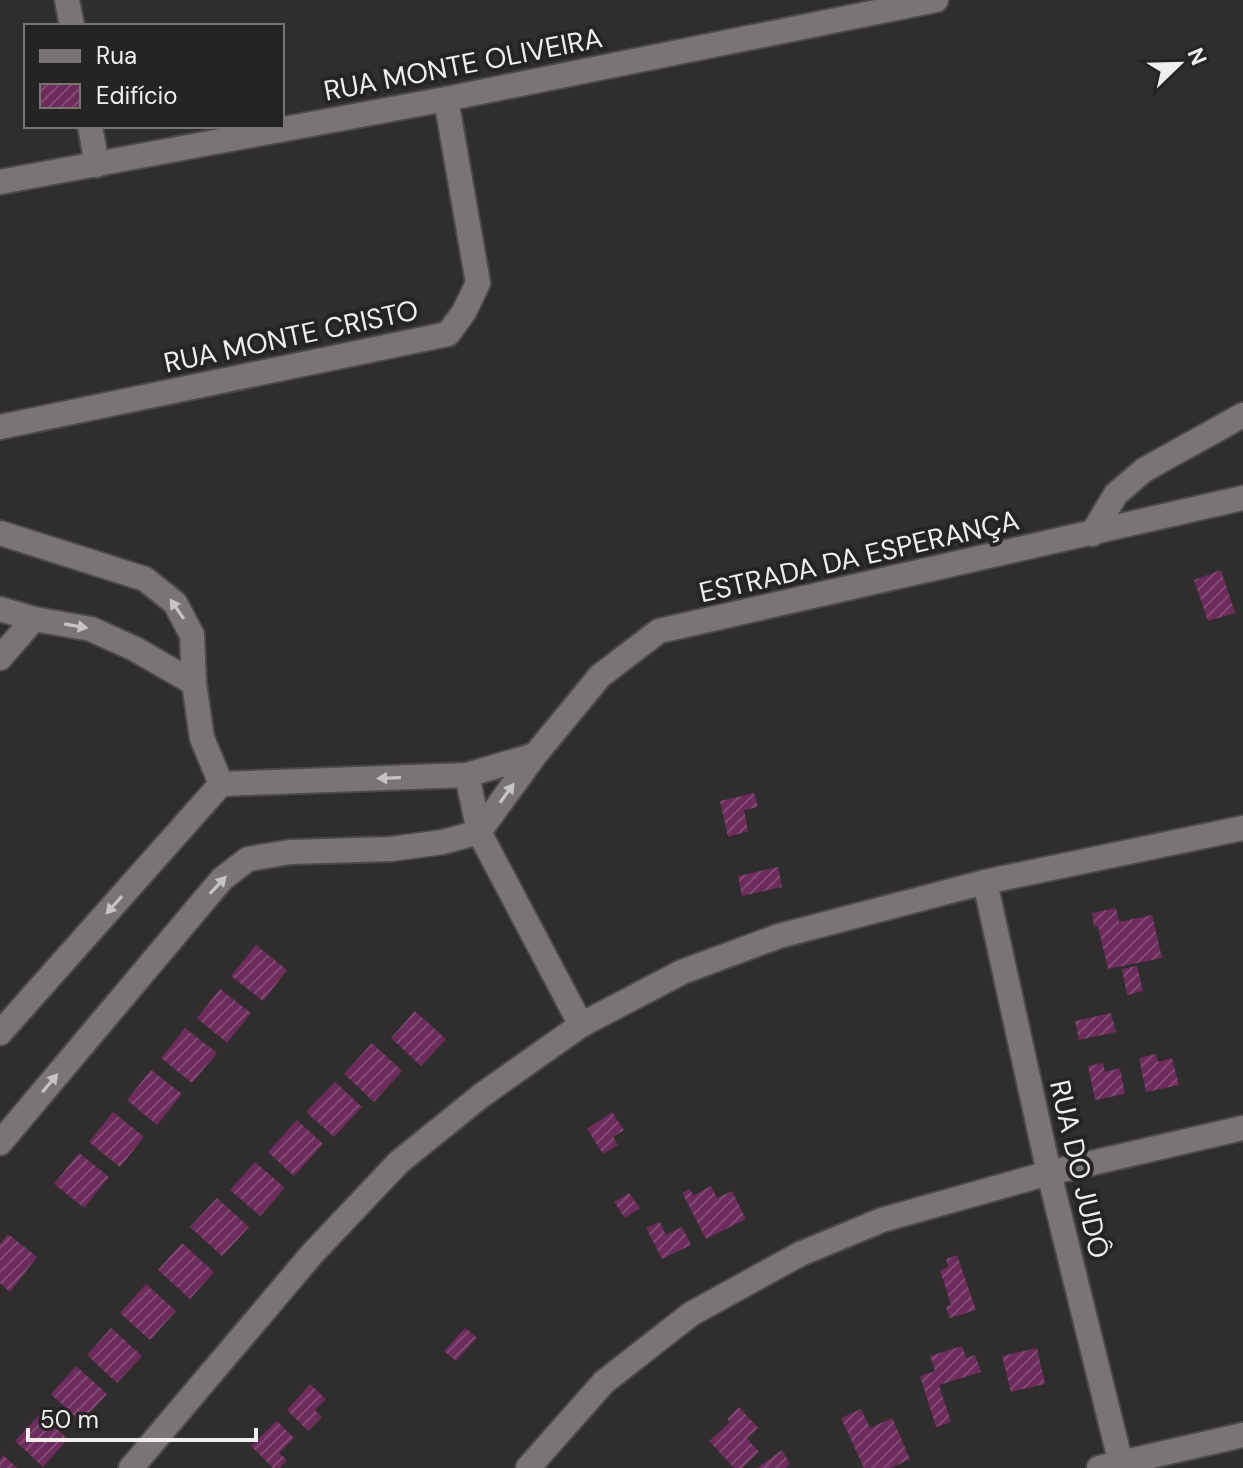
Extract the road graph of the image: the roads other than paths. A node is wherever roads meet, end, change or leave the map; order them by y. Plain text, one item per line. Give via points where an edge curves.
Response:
1 (67, 0) edge
2 (936, 0) edge
3 (72, 24) edge
4 (446, 99) junction
5 (90, 128) edge
6 (97, 165) junction
7 (0, 182) edge
8 (1243, 415) edge
9 (0, 427) edge
10 (1243, 498) edge
11 (0, 533) edge
12 (1092, 534) junction
13 (0, 609) edge
14 (34, 619) junction
15 (0, 658) edge
16 (194, 683) junction
17 (535, 755) junction
18 (467, 775) junction
19 (221, 784) junction
20 (1243, 828) edge
21 (479, 832) junction
22 (985, 882) junction
23 (581, 1025) junction
24 (0, 1033) edge
25 (1243, 1128) edge
26 (0, 1143) edge
27 (1049, 1173) junction
28 (1243, 1435) edge
29 (1114, 1466) edge
30 (131, 1468) edge
31 (528, 1468) edge

1 - 3 street
2 - 4 street, RUA MONTE OLIVEIRA
4 - 6 street, RUA MONTE OLIVEIRA
4 - 9 street, RUA MONTE CRISTO via 478,283 448,334
5 - 6 street
6 - 7 street, RUA MONTE OLIVEIRA
8 - 12 street via 1144,470 1116,494
10 - 12 street, ESTRADA DA ESPERANÇA
16 -> 11 street via 192,635 175,603 145,579
12 - 17 street, ESTRADA DA ESPERANÇA via 659,631 600,676
13 - 14 street
14 - 15 street
14 -> 16 street via 91,629
16 - 19 street via 202,738
17 - 18 street
21 -> 17 street, ESTRADA DA ESPERANÇA
18 -> 19 street
18 - 21 street
19 -> 24 street
20 - 22 street
21 - 23 street
26 -> 21 street via 222,879 248,859 290,852 391,849
22 - 23 street via 779,936 682,972
22 - 27 street, RUA DO JUDÔ
23 - 30 street via 399,1162 312,1254
25 - 27 street
27 - 29 street, RUA DO JUDÔ
27 - 31 street via 882,1220 800,1254 691,1314 604,1382
28 - 29 street

